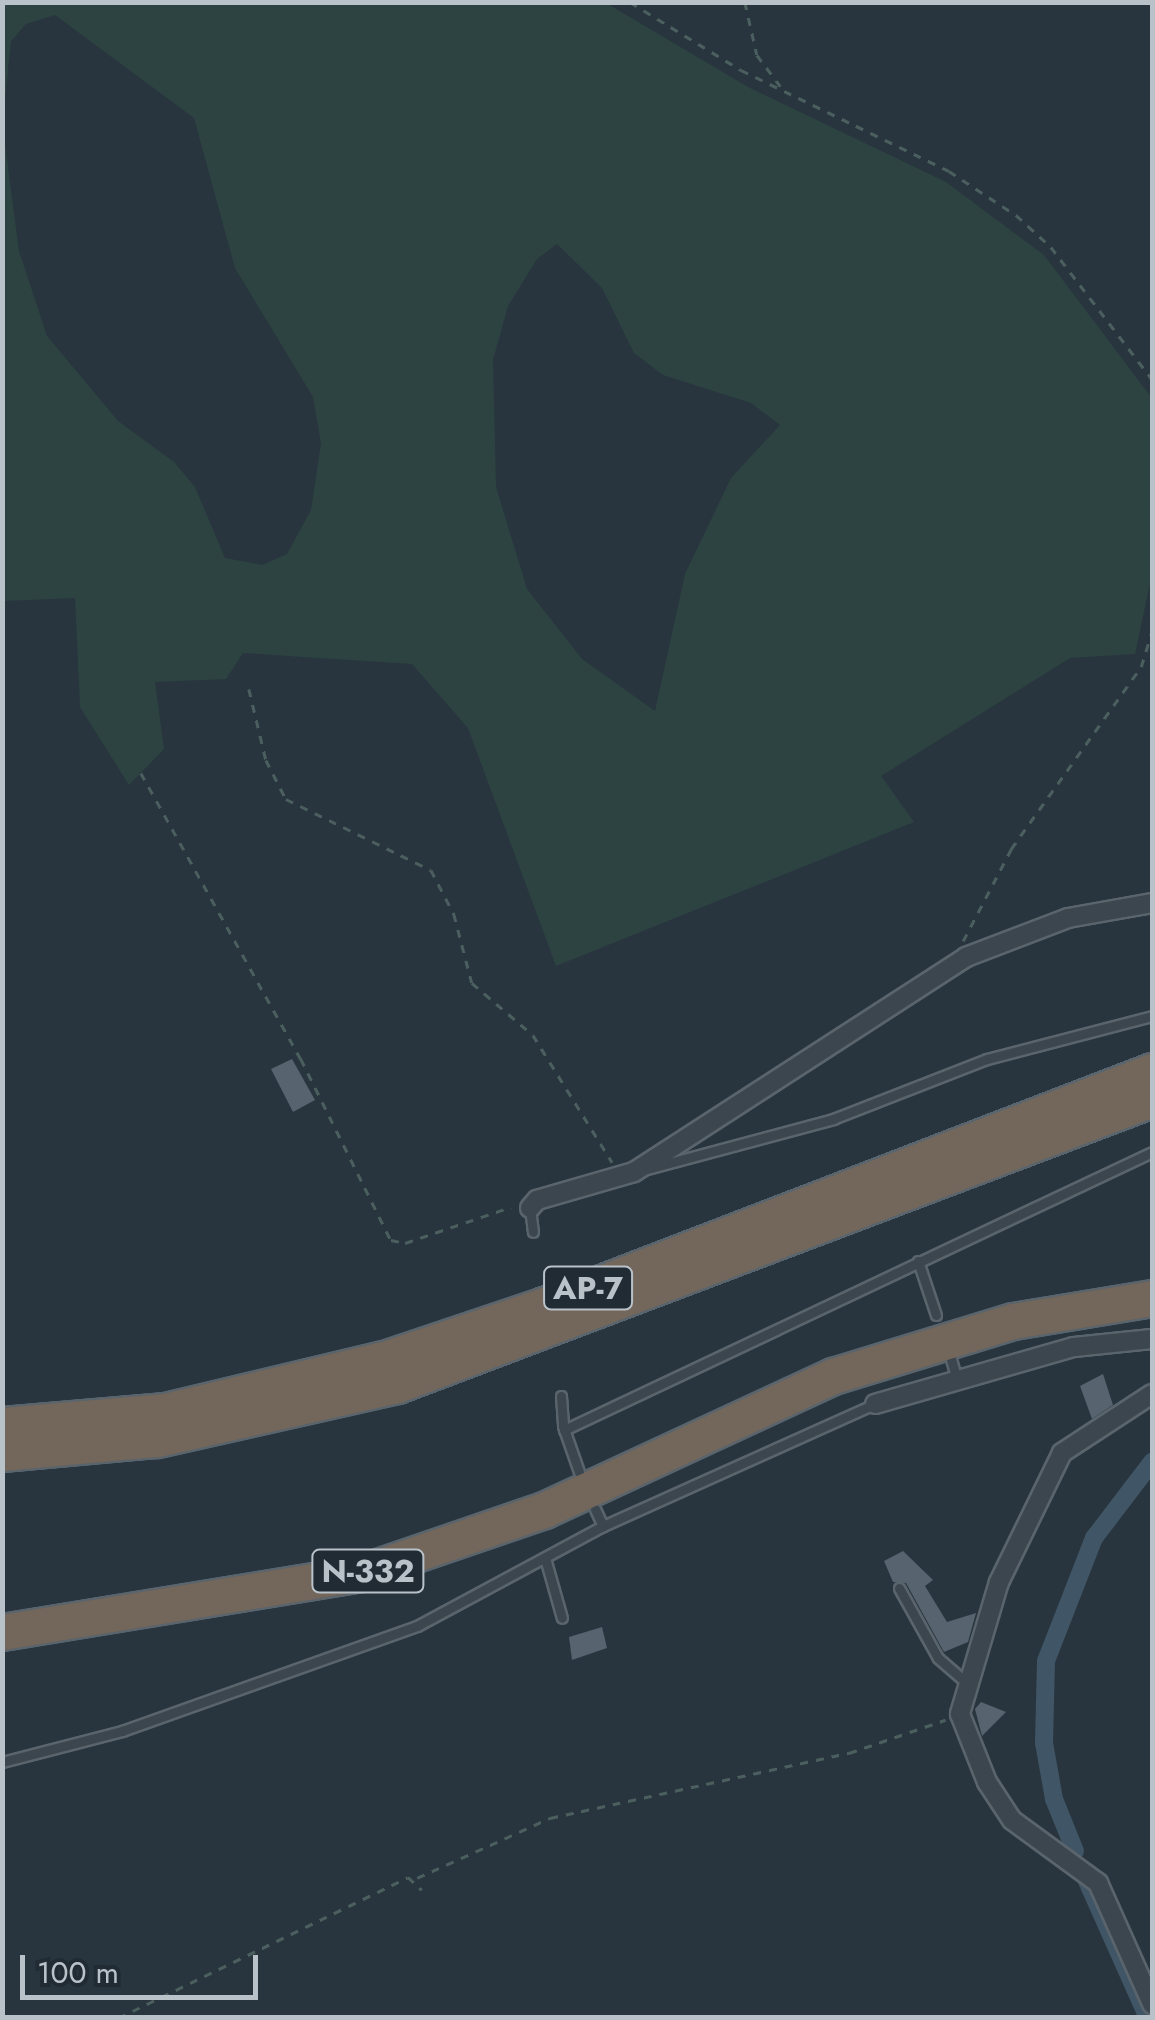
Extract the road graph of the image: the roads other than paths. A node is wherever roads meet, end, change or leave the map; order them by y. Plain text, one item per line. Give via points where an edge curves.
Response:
1 (1152, 903) edge
2 (1152, 1016) edge
3 (1152, 1071) edge
4 (1152, 1099) edge
5 (1152, 1152) edge
6 (639, 1169) junction
7 (530, 1208) joint
8 (534, 1232) dead end
9 (918, 1261) junction
10 (1152, 1286) edge
11 (1152, 1298) edge
12 (936, 1315) dead end
13 (1152, 1339) edge
14 (1152, 1394) edge
15 (562, 1396) dead end
16 (874, 1404) joint
17 (2, 1425) edge
18 (564, 1430) junction
19 (712, 1431) junction
20 (2, 1453) edge
21 (579, 1472) dead end
22 (595, 1509) dead end
23 (603, 1526) junction
24 (544, 1558) junction
25 (899, 1588) dead end
26 (562, 1618) dead end
27 (2, 1632) edge
28 (967, 1683) junction
29 (2, 1762) edge
30 (1152, 2004) edge

1 - 6 street via 1068,918 966,957
2 - 6 lane via 987,1059 799,1129
3 - 17 highway, AP-7 via 544,1305 384,1359 165,1411
4 - 20 highway, AP-7 via 396,1385 158,1440
5 - 9 lane
6 - 7 street via 537,1200
7 - 8 lane
9 - 12 lane
9 - 18 lane
10 - 19 highway via 1034,1304 892,1342 755,1397
11 - 19 highway, N-332 via 1013,1321 911,1348
13 - 16 street via 1110,1339 953,1368
14 - 28 street via 1062,1452 1016,1539
15 - 18 lane
16 - 23 lane
18 - 21 lane
19 - 27 highway, N-332 via 518,1521 357,1574
22 - 23 lane
23 - 24 lane
24 - 26 lane
24 - 29 lane via 416,1626 316,1666 122,1731
25 - 28 lane via 938,1658
28 - 30 street via 961,1718 987,1782 1021,1831 1098,1884

